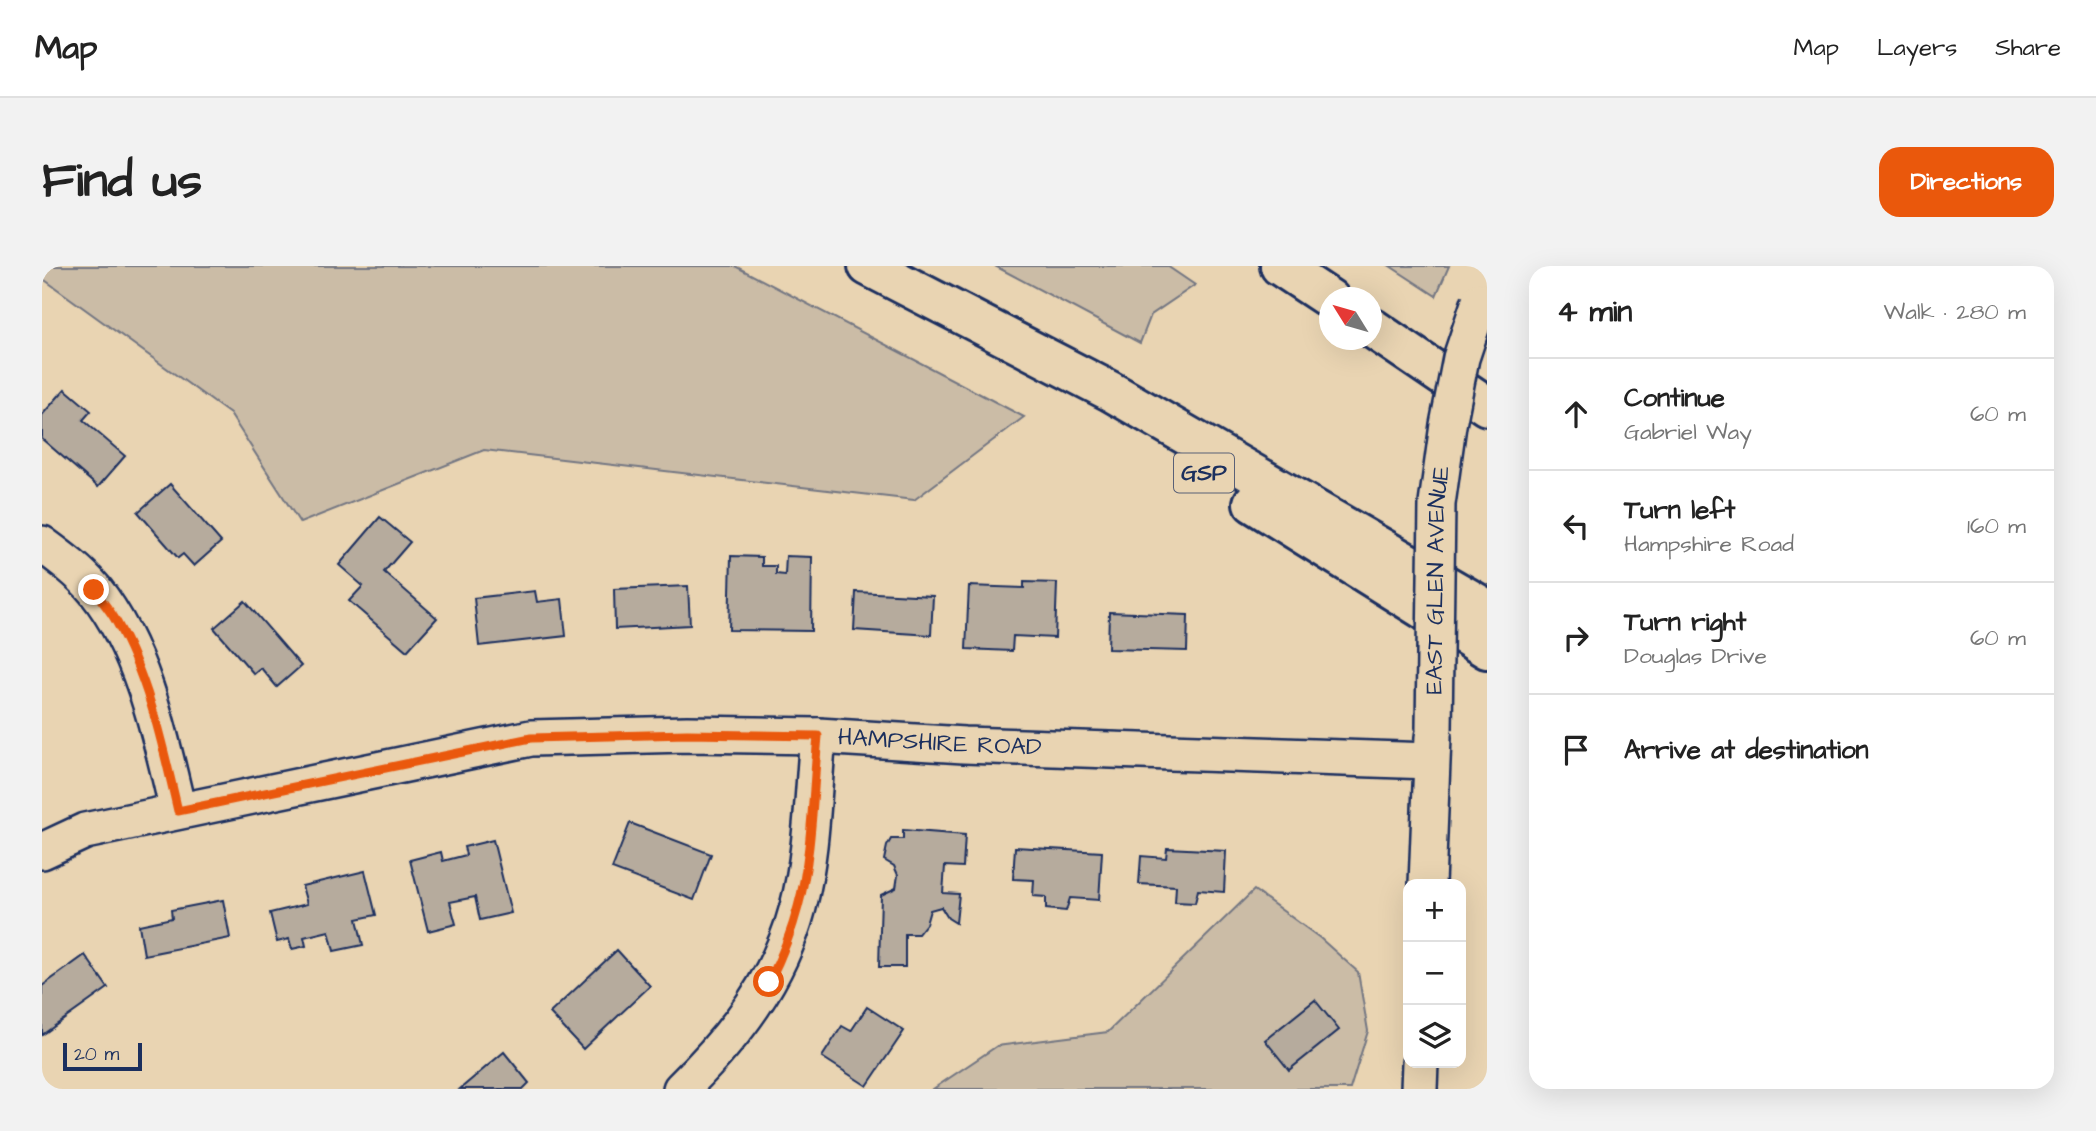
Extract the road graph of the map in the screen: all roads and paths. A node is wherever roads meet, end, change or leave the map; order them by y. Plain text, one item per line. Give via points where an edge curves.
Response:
1 (868, 266) edge
2 (1280, 266) edge
3 (1319, 292) edge
4 (1483, 292) edge
5 (923, 295) junction
6 (1382, 335) edge
7 (1487, 406) edge
8 (42, 544) edge
9 (1487, 609) edge
10 (1487, 649) edge
11 (818, 736) junction
12 (1432, 745) junction
13 (178, 811) junction
14 (42, 852) edge
15 (1427, 879) edge
16 (1420, 1068) edge
17 (681, 1089) edge
18 (1419, 1089) edge

1 - 5 highway, GSP
2 - 3 highway
4 - 12 street, EAST GLEN AVENUE, bridge via 1461,358 1437,504
5 - 9 highway, GSP via 1110,391
5 - 10 highway, GSP
6 - 7 highway
8 - 13 street via 94,590 116,622 160,736
11 - 12 street, HAMPSHIRE ROAD via 964,746
11 - 13 street, HAMPSHIRE ROAD via 531,738
11 - 17 street via 806,864 787,944 746,1017
12 - 15 street, EAST GLEN AVENUE
13 - 14 street, HAMPSHIRE ROAD via 85,831
16 - 18 street

